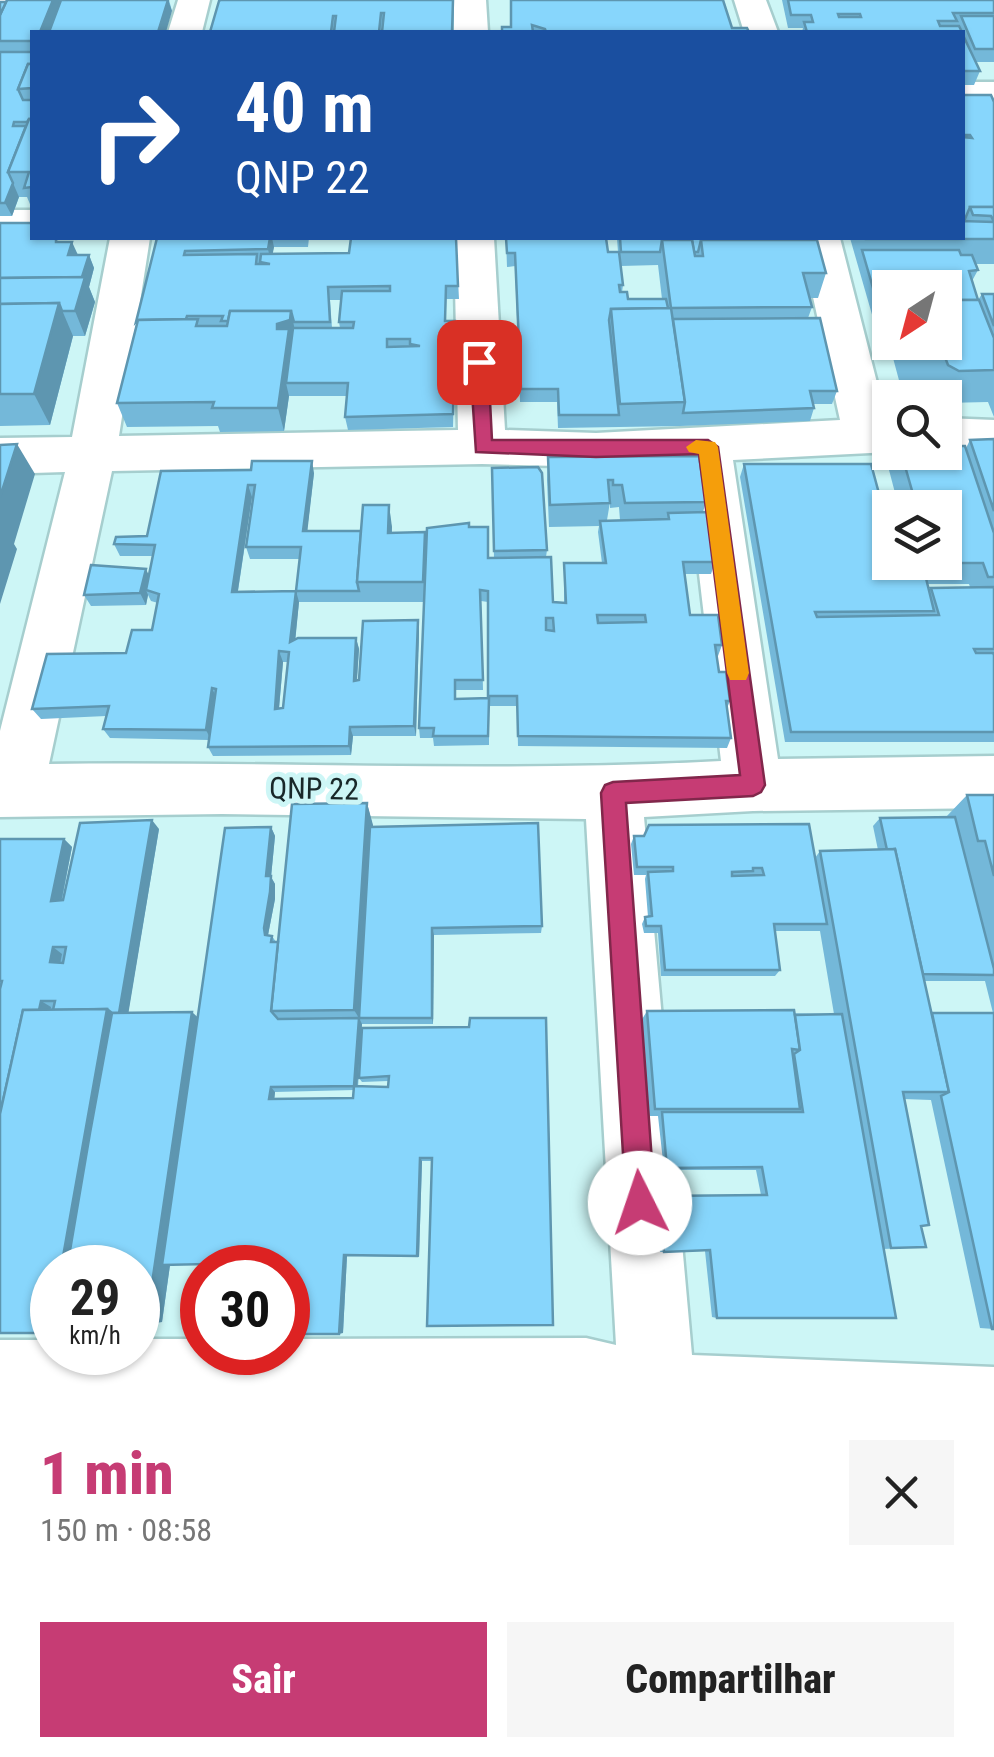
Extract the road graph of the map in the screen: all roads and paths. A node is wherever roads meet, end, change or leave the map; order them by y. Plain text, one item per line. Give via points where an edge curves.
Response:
1 (122, 0) edge
2 (194, 0) edge
3 (470, 0) edge
4 (750, 0) edge
5 (0, 1) edge
6 (186, 30) edge
7 (472, 30) edge
8 (760, 30) edge
9 (965, 93) edge
10 (994, 93) edge
11 (0, 222) edge
12 (30, 222) edge
13 (130, 240) edge
14 (474, 240) edge
15 (821, 240) edge
16 (872, 412) edge
17 (872, 435) edge
18 (962, 436) edge
19 (994, 437) edge
20 (482, 447) junction
21 (708, 447) junction
22 (0, 456) edge
23 (92, 458) junction
24 (994, 782) edge
25 (753, 785) junction
26 (7, 790) edge
27 (613, 793) junction
28 (0, 1378) edge
29 (656, 1399) edge
30 (994, 1406) edge

1 - 5 street
2 - 6 street
3 - 7 street
4 - 8 street
9 - 10 street
11 - 12 street
13 - 23 street, QNP 22
14 - 20 street
15 - 16 street
17 - 21 street
18 - 19 street
20 - 21 street
20 - 23 street
21 - 25 street
22 - 23 street
23 - 26 street, QNP 22
24 - 25 street, QNP 22
25 - 27 street, QNP 22
26 - 27 street, QNP 22
27 - 29 street
28 - 29 street via 586,1376
29 - 30 street

